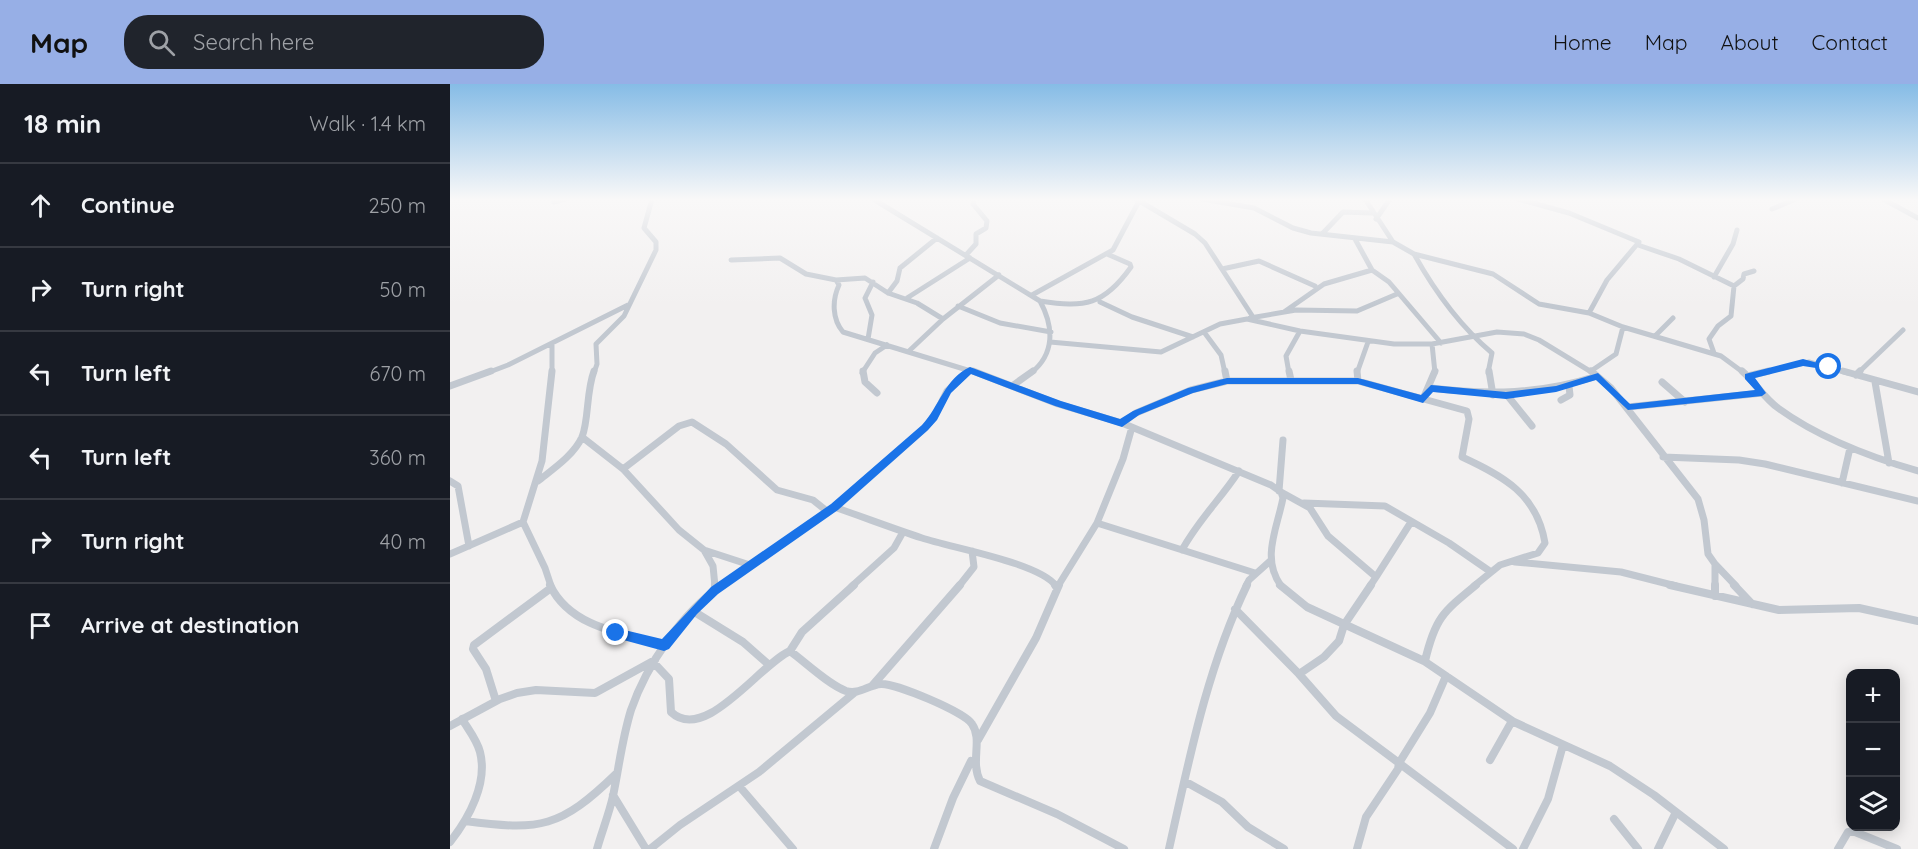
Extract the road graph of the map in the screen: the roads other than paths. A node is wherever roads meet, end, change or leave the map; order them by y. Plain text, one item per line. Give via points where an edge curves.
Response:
1 (650, 235) edge
2 (932, 235) edge
3 (975, 235) edge
4 (1123, 235) edge
5 (1196, 235) edge
6 (1327, 235) edge
7 (1388, 235) edge
8 (1626, 235) edge
9 (1735, 235) edge
10 (937, 238) junction
11 (1355, 239) junction
12 (1393, 242) junction
13 (1638, 245) junction
14 (1107, 254) junction
15 (1414, 254) junction
16 (968, 256) junction
17 (731, 260) dead end
18 (1222, 269) junction
19 (1372, 270) junction
20 (1754, 271) dead end
21 (999, 275) junction
22 (1714, 277) junction
23 (836, 280) junction
24 (873, 282) junction
25 (1315, 286) junction
26 (1734, 286) junction
27 (888, 293) junction
28 (1397, 294) junction
29 (1032, 295) junction
30 (907, 298) junction
31 (1040, 302) junction
32 (1100, 302) junction
33 (628, 305) junction
34 (958, 306) junction
35 (1284, 312) junction
36 (1589, 313) junction
37 (1250, 318) junction
38 (1673, 318) dead end
39 (943, 319) junction
40 (1623, 327) junction
41 (1903, 330) dead end
42 (1300, 331) junction
43 (1051, 332) junction
44 (1204, 332) junction
45 (1655, 336) junction
46 (1192, 337) junction
47 (1473, 337) junction
48 (872, 340) junction
49 (1050, 342) junction
50 (1368, 342) junction
51 (552, 343) junction
52 (1441, 343) junction
53 (1432, 344) junction
54 (887, 345) junction
55 (909, 351) junction
56 (875, 353) junction
57 (1714, 353) junction
58 (970, 370) junction
59 (1594, 374) junction
60 (1856, 375) junction
61 (1748, 376) junction
62 (1291, 380) junction
63 (1227, 381) junction
64 (1358, 381) junction
65 (1662, 382) dead end
66 (1875, 382) junction
67 (450, 386) edge
68 (1012, 386) junction
69 (1569, 386) junction
70 (1431, 388) junction
71 (1918, 392) edge
72 (877, 393) dead end
73 (1762, 393) junction
74 (1493, 395) junction
75 (1506, 395) junction
76 (1423, 399) junction
77 (1561, 400) dead end
78 (1685, 402) junction
79 (1628, 407) junction
80 (1122, 423) junction
81 (1532, 426) dead end
82 (1132, 427) junction
83 (582, 437) junction
84 (1283, 440) dead end
85 (1851, 448) junction
86 (1663, 458) junction
87 (1889, 463) junction
88 (622, 469) junction
89 (1239, 471) junction
90 (1918, 471) edge
91 (450, 481) edge
92 (538, 481) junction
93 (1842, 483) junction
94 (1280, 491) junction
95 (1918, 501) edge
96 (1303, 503) junction
97 (831, 510) junction
98 (523, 522) junction
99 (1411, 522) junction
100 (1097, 523) junction
101 (903, 532) junction
102 (469, 546) junction
103 (704, 550) junction
104 (1182, 550) junction
105 (972, 551) junction
106 (450, 554) edge
107 (1270, 561) junction
108 (1512, 561) junction
109 (1715, 564) junction
110 (750, 565) junction
111 (1491, 572) junction
112 (1255, 573) junction
113 (1044, 575) junction
114 (1064, 576) junction
115 (1376, 577) junction
116 (551, 588) junction
117 (1057, 588) junction
118 (715, 590) junction
119 (1715, 596) junction
120 (1752, 604) junction
121 (1235, 609) junction
122 (693, 611) junction
123 (1918, 621) edge
124 (1344, 625) junction
125 (664, 645) junction
126 (790, 651) junction
127 (655, 661) junction
128 (1425, 661) junction
129 (768, 664) junction
130 (1299, 674) junction
131 (1446, 676) junction
132 (872, 686) junction
133 (854, 693) junction
134 (496, 701) junction
135 (462, 719) junction
136 (1512, 721) junction
137 (450, 726) edge
138 (978, 740) junction
139 (1563, 745) junction
140 (972, 758) junction
141 (1490, 760) dead end
142 (1399, 763) junction
143 (616, 774) junction
144 (1186, 782) junction
145 (740, 787) junction
146 (613, 795) junction
147 (1676, 813) junction
148 (1614, 819) dead end
149 (465, 821) junction
150 (450, 842) edge
151 (597, 849) edge
152 (648, 849) edge
153 (793, 849) edge
154 (934, 849) edge
155 (1124, 849) edge
156 (1169, 849) edge
157 (1284, 849) edge
158 (1357, 849) edge
159 (1513, 849) edge
160 (1523, 849) edge
161 (1638, 849) edge
162 (1658, 849) edge
163 (1724, 849) edge
164 (1838, 849) edge
165 (1897, 849) edge

1 - 33 street via 656,242 656,250
2 - 10 street
3 - 16 street via 976,244
4 - 14 street
5 - 18 street
6 - 11 street
7 - 12 street
8 - 13 street via 1636,239
9 - 22 street
10 - 16 street
10 - 27 street via 904,264
11 - 12 street
11 - 19 street
12 - 15 street
13 - 22 street via 1670,255
13 - 36 street via 1607,280
14 - 29 street
14 - 32 street via 1131,267 1114,291
15 - 36 street via 1493,274 1537,303
15 - 47 street
16 - 21 street
16 - 30 street
17 - 23 street via 780,258 806,274
18 - 25 street via 1259,261
18 - 37 street
19 - 25 street
19 - 28 street via 1389,282
20 - 26 street via 1744,273
21 - 29 street
21 - 34 street
22 - 26 street
23 - 24 street via 860,277
23 - 48 street via 839,285 833,300 839,329
24 - 27 street
24 - 48 street via 865,298 872,315
25 - 35 street
26 - 57 street via 1731,316 1709,339
27 - 30 street
28 - 35 street via 1357,311
28 - 52 street
29 - 31 street
30 - 39 street
31 - 32 street via 1080,306
31 - 43 street
32 - 46 street
33 - 51 street
33 - 83 street via 618,324 594,349 597,364 586,402
34 - 39 street
34 - 43 street via 1000,323
35 - 37 street
36 - 40 street
37 - 42 street
37 - 44 street
38 - 45 street
39 - 55 street
40 - 45 street
40 - 59 street via 1616,354
41 - 60 street
42 - 50 street
42 - 62 street via 1286,356
43 - 49 street
44 - 46 street
44 - 63 street via 1221,355
45 - 57 street
46 - 49 street via 1161,352
47 - 52 street
47 - 59 street via 1497,332 1524,334
47 - 74 street via 1492,353 1488,374
48 - 54 street
48 - 56 street
49 - 68 street via 1043,362
50 - 53 street
50 - 64 street via 1357,368
51 - 67 street via 488,375
51 - 92 street via 553,384
52 - 53 street
53 - 70 street via 1438,361
54 - 55 street
54 - 56 street
55 - 58 street
56 - 72 street via 862,373
57 - 61 street
58 - 68 street
58 - 97 street via 947,391 925,428
59 - 69 street
59 - 79 street
60 - 61 street via 1806,362
60 - 66 street
61 - 73 street
62 - 63 street
62 - 64 street
63 - 80 street via 1184,393
64 - 76 street
65 - 78 street
66 - 71 street
66 - 87 street
68 - 80 street
69 - 75 street
69 - 77 street via 1570,394
70 - 74 street
70 - 76 street
73 - 78 street
73 - 85 street via 1797,420
74 - 75 street
75 - 81 street
76 - 108 street via 1467,411 1462,457 1495,471 1537,512 1545,546 1538,553
78 - 79 street
79 - 86 street
80 - 82 street
82 - 89 street
82 - 100 street
83 - 88 street
83 - 92 street via 566,458
84 - 94 street
85 - 87 street
85 - 93 street
86 - 93 street via 1748,461
86 - 109 street via 1698,499 1708,554
87 - 90 street
88 - 97 street via 679,426 692,422 733,450 777,490 813,500
88 - 103 street via 679,530
89 - 94 street
89 - 104 street via 1197,522
91 - 102 street via 458,486
92 - 98 street
93 - 95 street
94 - 96 street
94 - 107 street via 1282,506 1271,538
96 - 99 street via 1376,504 1393,509
96 - 115 street via 1328,536
97 - 101 street
97 - 110 street
98 - 102 street
98 - 116 street
99 - 111 street
99 - 115 street
100 - 104 street
100 - 114 street
101 - 105 street
101 - 126 street via 894,548 802,632
102 - 106 street
103 - 110 street
103 - 118 street via 716,578
104 - 112 street
105 - 113 street
105 - 132 street via 974,567 969,575
107 - 112 street
107 - 124 street via 1281,587 1295,599
108 - 111 street
108 - 119 street via 1622,572
109 - 119 street
109 - 120 street
110 - 118 street
111 - 128 street via 1444,611 1432,632
112 - 121 street
113 - 114 street
113 - 117 street
114 - 117 street
115 - 124 street
116 - 125 street via 589,624
116 - 134 street via 474,645
117 - 138 street via 1036,638
118 - 122 street
119 - 120 street
120 - 123 street via 1779,610 1859,608
121 - 130 street
121 - 144 street via 1202,705
122 - 125 street
122 - 129 street
124 - 128 street
124 - 130 street via 1332,650
125 - 127 street
126 - 129 street
126 - 133 street via 828,680
127 - 129 street via 672,683 670,714 690,720 724,705
127 - 134 street via 595,693 536,690
127 - 143 street via 632,708
128 - 131 street
130 - 142 street via 1336,716
131 - 136 street
131 - 142 street via 1430,713
132 - 133 street
132 - 138 street via 894,686 966,716
133 - 145 street
134 - 135 street
135 - 137 street
135 - 149 street via 480,751 483,766
136 - 139 street
136 - 141 street
138 - 140 street
139 - 147 street via 1608,765
139 - 160 street via 1552,791
140 - 154 street
140 - 155 street via 973,771 980,781 1057,814
142 - 158 street via 1366,817
142 - 159 street
143 - 146 street
143 - 149 street via 578,810 555,822 534,828
144 - 156 street
144 - 157 street via 1222,802 1248,827
145 - 152 street
145 - 153 street
146 - 151 street
146 - 152 street
147 - 162 street
147 - 163 street
148 - 161 street
149 - 150 street
164 - 165 street via 1848,832 1855,832

